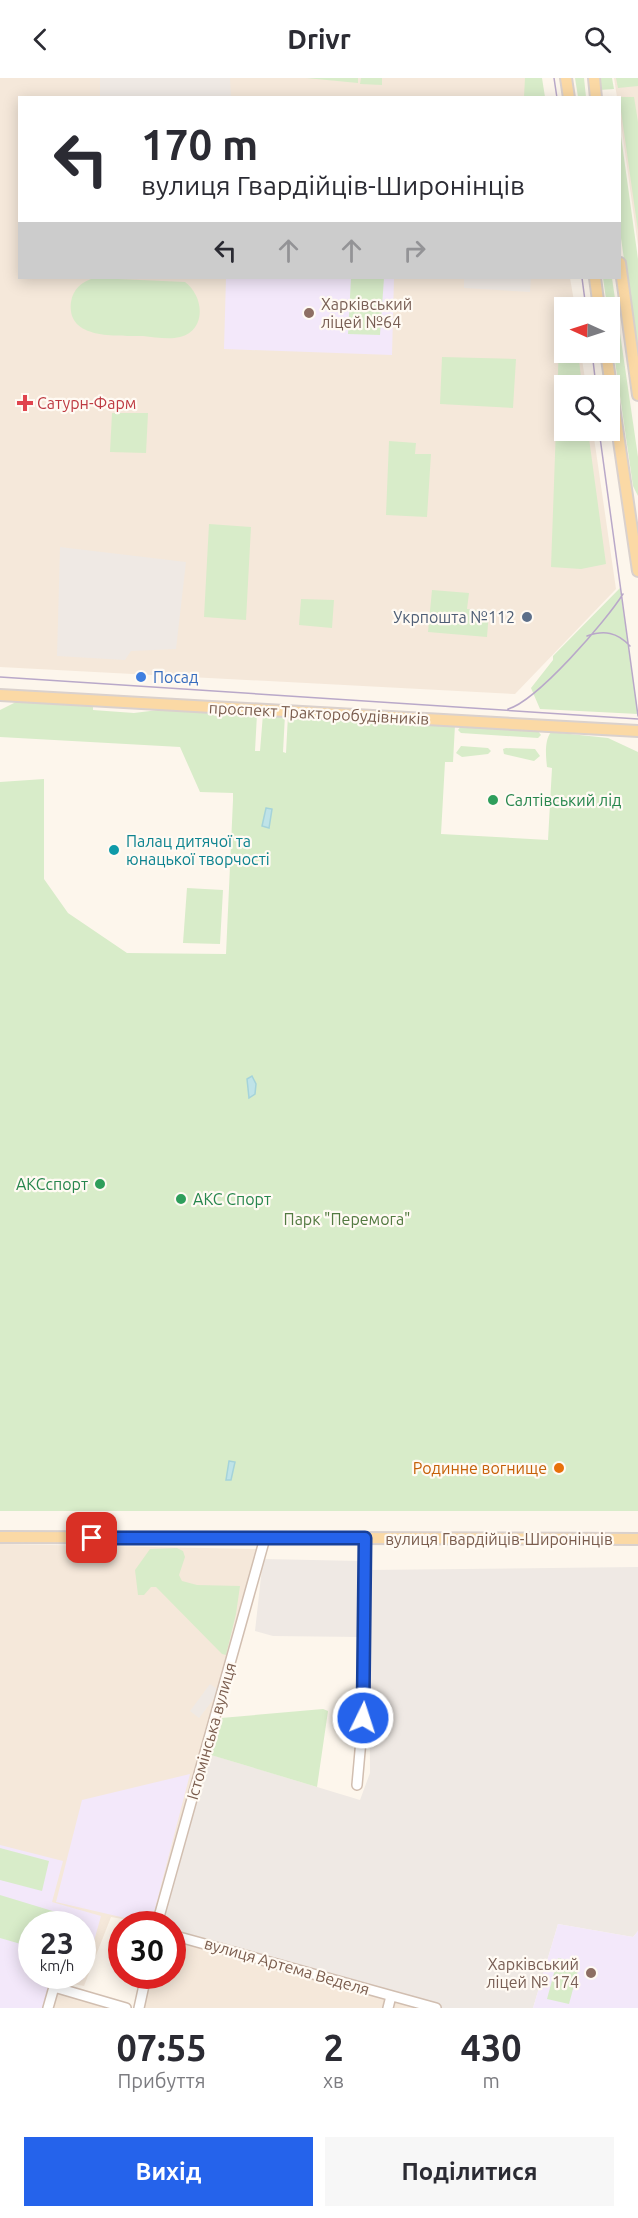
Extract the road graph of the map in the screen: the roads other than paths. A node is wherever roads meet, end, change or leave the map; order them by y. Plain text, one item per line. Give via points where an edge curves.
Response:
1 (566, 78) edge
2 (594, 78) edge
3 (569, 96) edge
4 (596, 96) edge
5 (621, 270) edge
6 (595, 279) edge
7 (598, 297) edge
8 (608, 363) edge
9 (638, 396) edge
10 (638, 571) edge
11 (0, 695) edge
12 (638, 731) edge
13 (0, 1538) edge
14 (266, 1538) junction
15 (365, 1538) junction
16 (638, 1539) edge
17 (357, 1785) dead end
18 (161, 1911) edge
19 (186, 1939) edge
20 (143, 1989) edge
21 (391, 1996) junction
22 (48, 2008) edge
23 (126, 2008) edge
24 (139, 2008) edge
25 (388, 2008) edge
26 (436, 2008) edge

1 - 3 main road
2 - 4 main road
5 - 9 main road
6 - 7 main road
8 - 10 main road
11 - 12 main road, проспект Тракторобудівників
13 - 14 main road, вулиця Гвардійців-Широнінців
14 - 15 main road, вулиця Гвардійців-Широнінців
14 - 18 street, Істомінська вулиця
15 - 16 main road, вулиця Гвардійців-Широнінців
15 - 17 street via 365,1695
19 - 21 street, вулиця Артема Веделя
20 - 24 street
21 - 25 street
21 - 26 street, вулиця Артема Веделя
22 - 23 street via 54,1987

